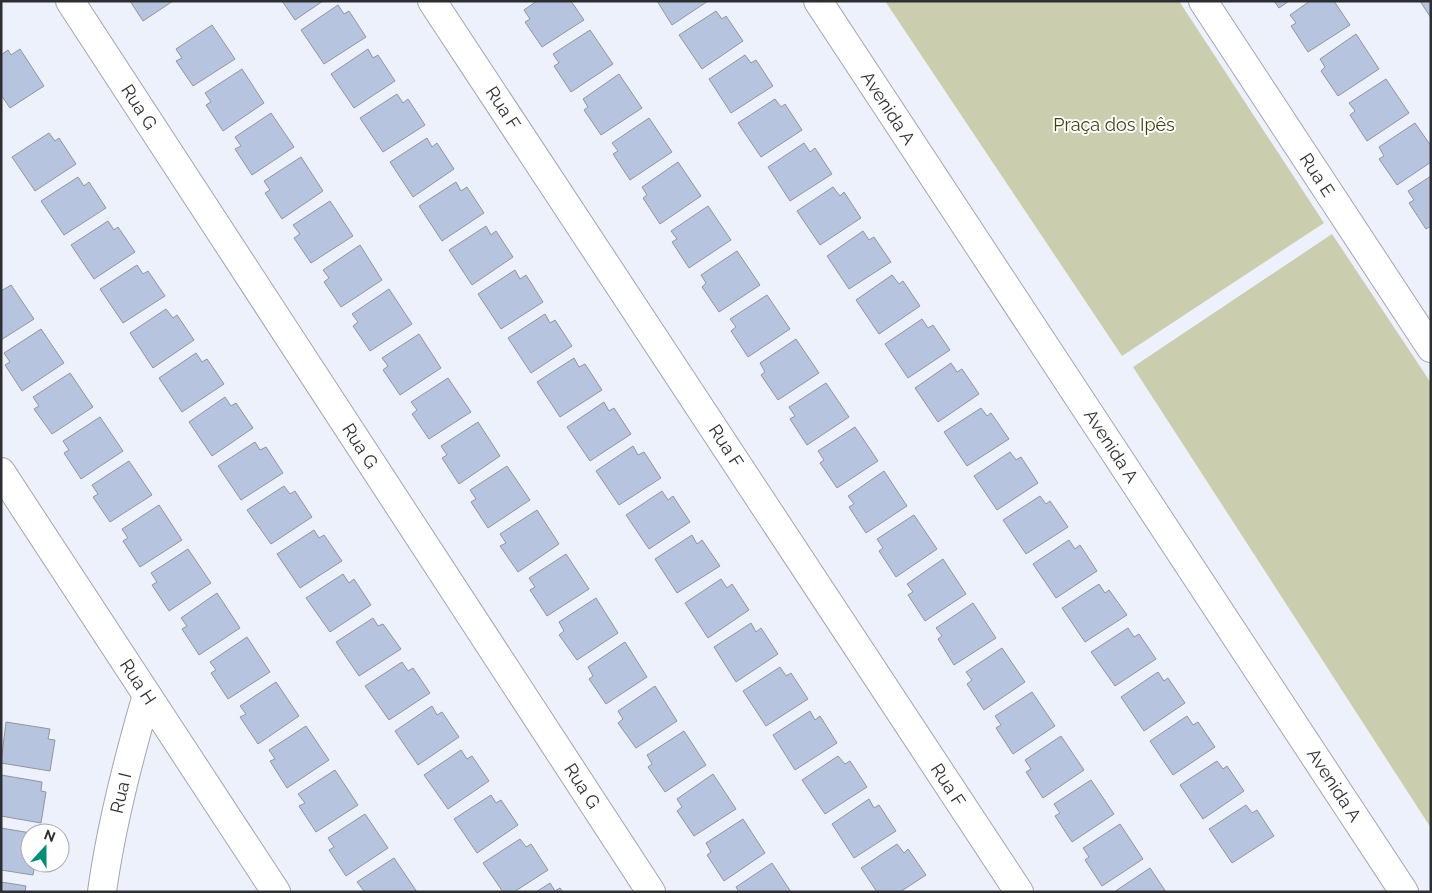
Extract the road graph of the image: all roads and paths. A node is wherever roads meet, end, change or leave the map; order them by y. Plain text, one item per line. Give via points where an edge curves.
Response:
1 (70, 1) edge
2 (432, 1) edge
3 (818, 1) edge
4 (1203, 1) edge
5 (1431, 348) edge
6 (1, 472) edge
7 (147, 695) junction
8 (102, 892) edge
9 (276, 892) edge
10 (651, 892) edge
11 (1019, 892) edge
12 (1404, 892) edge

1 - 10 street, Rua G
2 - 11 street, Rua F
3 - 12 street, Avenida A
4 - 5 street, Rua E
6 - 7 street, Rua H
7 - 8 street, Rua I via 126,768
7 - 9 street, Rua H

